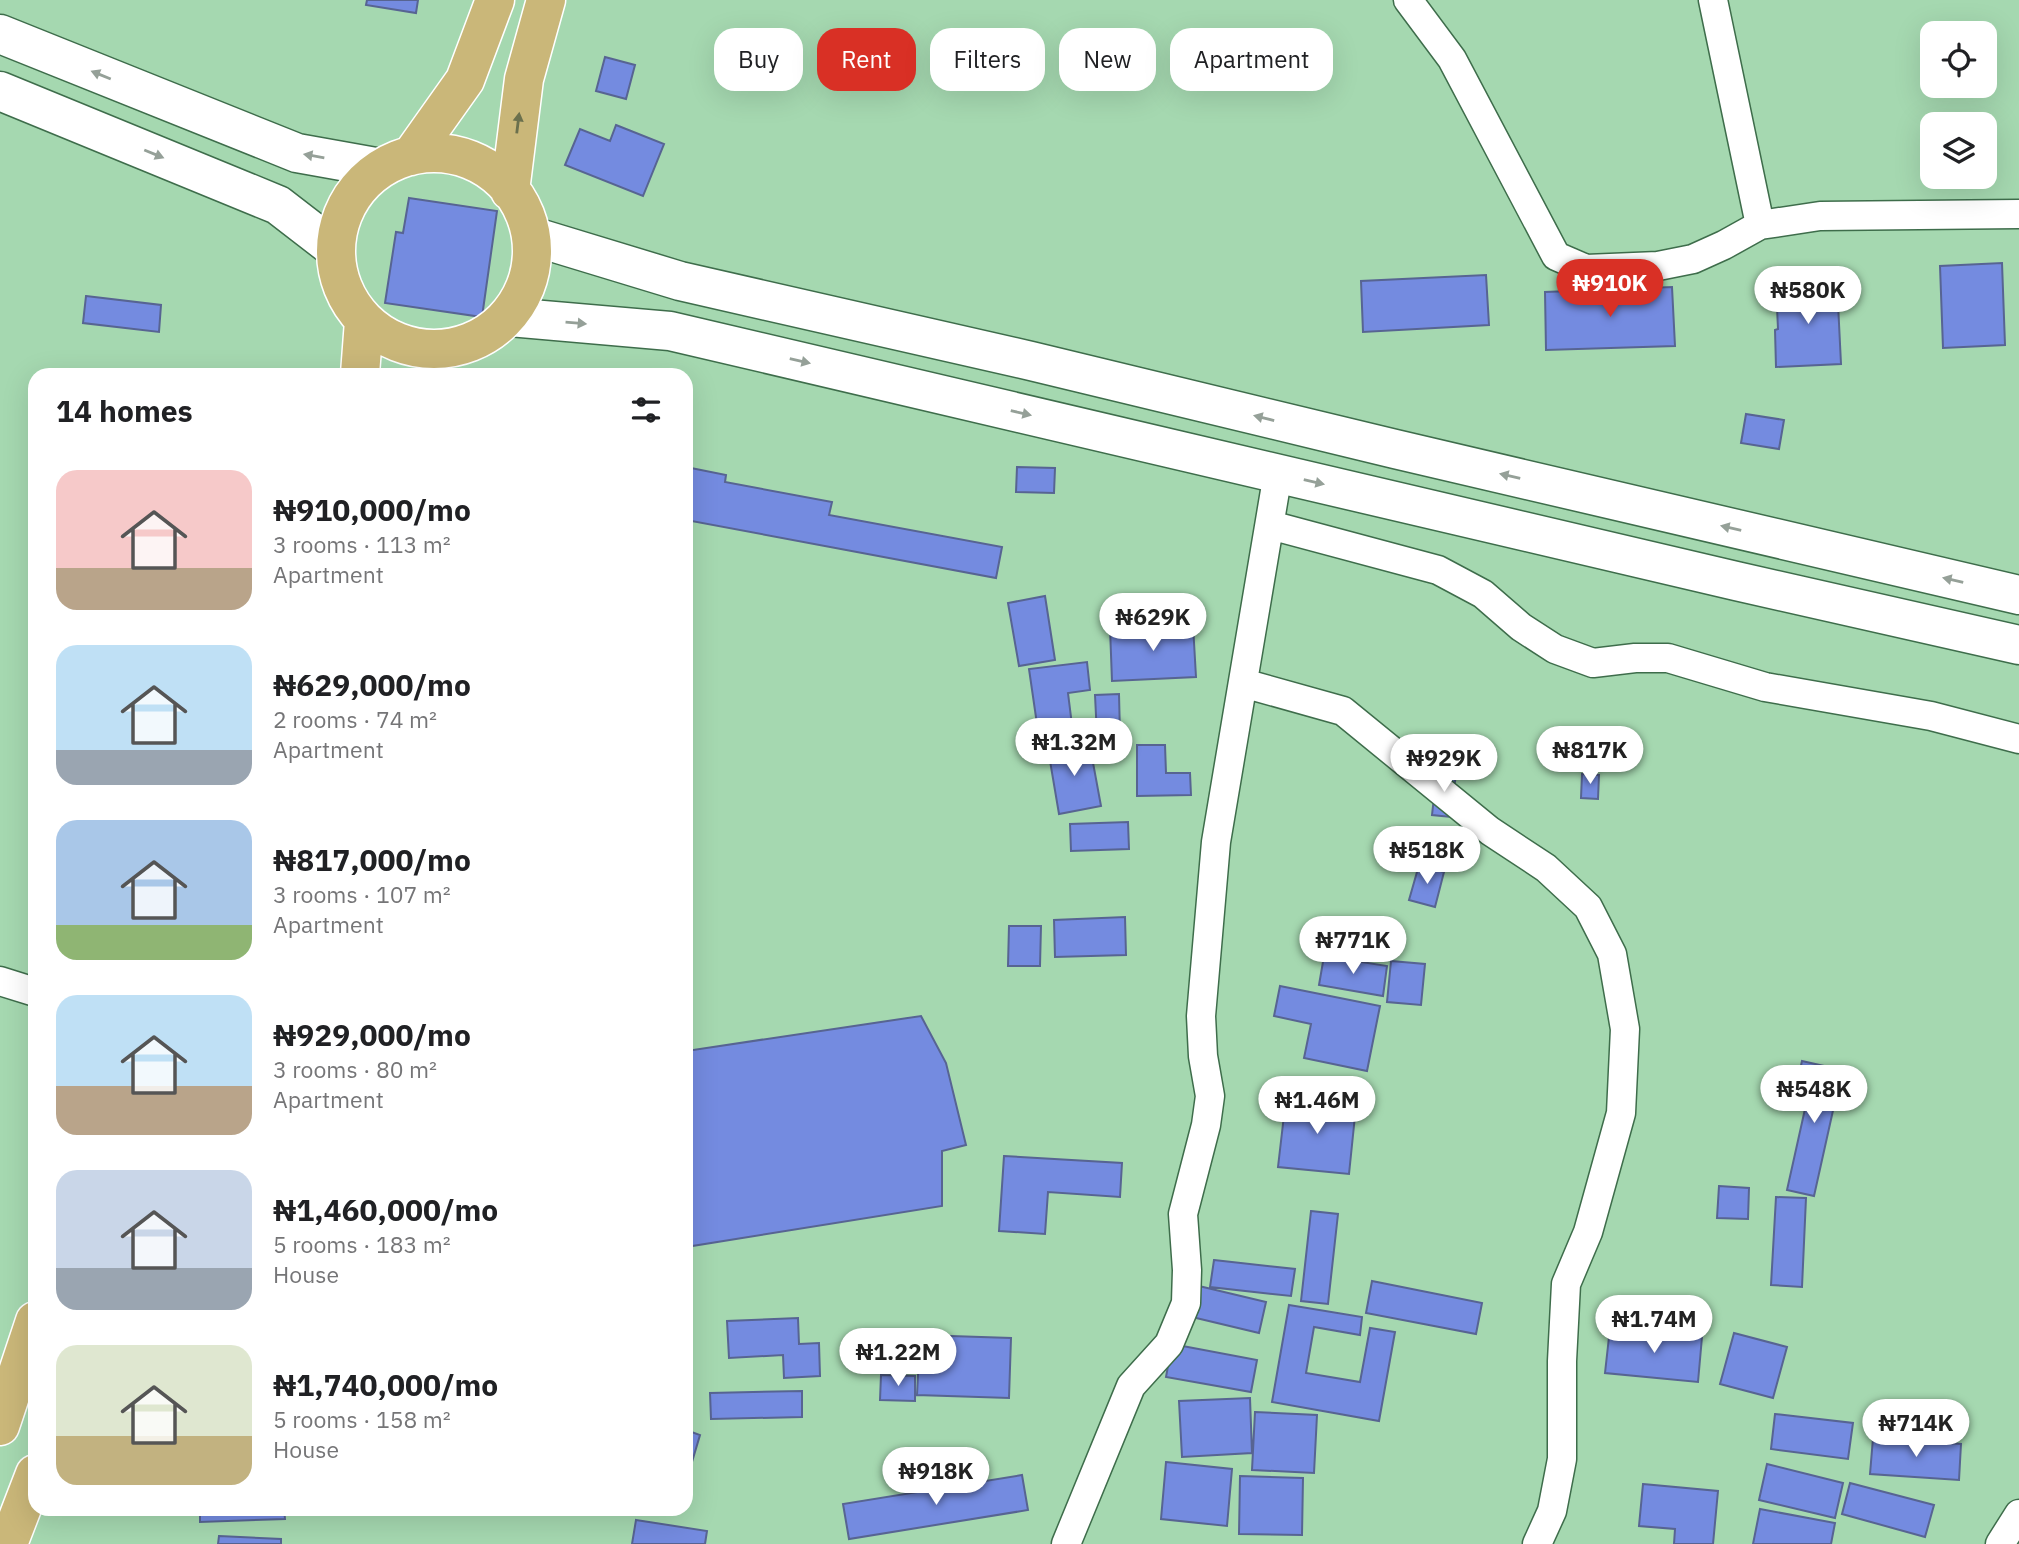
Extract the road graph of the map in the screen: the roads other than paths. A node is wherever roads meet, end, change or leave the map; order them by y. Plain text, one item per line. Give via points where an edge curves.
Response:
1 (495, 0) edge
2 (546, 0) edge
3 (1408, 0) edge
4 (1713, 0) edge
5 (0, 34) edge
6 (0, 91) edge
7 (396, 162) junction
8 (510, 191) junction
9 (2019, 214) edge
10 (1760, 225) junction
11 (532, 236) junction
12 (335, 249) junction
13 (508, 317) junction
14 (364, 321) junction
15 (444, 361) edge
16 (360, 368) edge
17 (1278, 473) junction
18 (1270, 525) junction
19 (2019, 595) edge
20 (2019, 645) edge
21 (1243, 683) junction
22 (2019, 739) edge
23 (0, 981) edge
24 (28, 990) edge
25 (28, 1342) edge
26 (0, 1426) edge
27 (28, 1492) edge
28 (2019, 1514) edge
29 (1075, 1537) edge
30 (8, 1544) edge
31 (1537, 1544) edge
32 (2000, 1544) edge

1 - 7 main road via 464,80
8 -> 2 main road via 524,79
3 - 10 street via 1452,58 1556,256 1586,269 1658,266 1693,259
4 - 10 street
7 -> 5 main road via 297,153
6 -> 12 main road via 278,205
7 - 8 main road via 444,153 475,161
7 - 12 main road via 356,189 341,218
8 - 11 main road via 522,205
9 - 10 street via 1820,216
11 - 13 main road via 532,265 524,293
19 -> 11 main road via 680,281
12 - 14 main road via 343,288
13 - 15 main road
13 -> 17 main road via 670,331
14 - 15 main road via 390,340
14 - 16 main road
17 - 18 street
17 -> 20 main road
18 - 21 street
18 - 22 street via 1438,570 1483,594 1555,649 1593,663 1668,658 1765,687 1931,716
21 - 29 street via 1216,842 1201,1016 1210,1096 1183,1214 1186,1303 1168,1344 1131,1386
21 - 31 street via 1343,711 1490,831 1546,868 1588,907 1612,954 1625,1029 1621,1113 1588,1232 1566,1284 1562,1459 1552,1511
23 - 24 street
25 - 26 main road
27 - 30 main road
28 - 32 street

